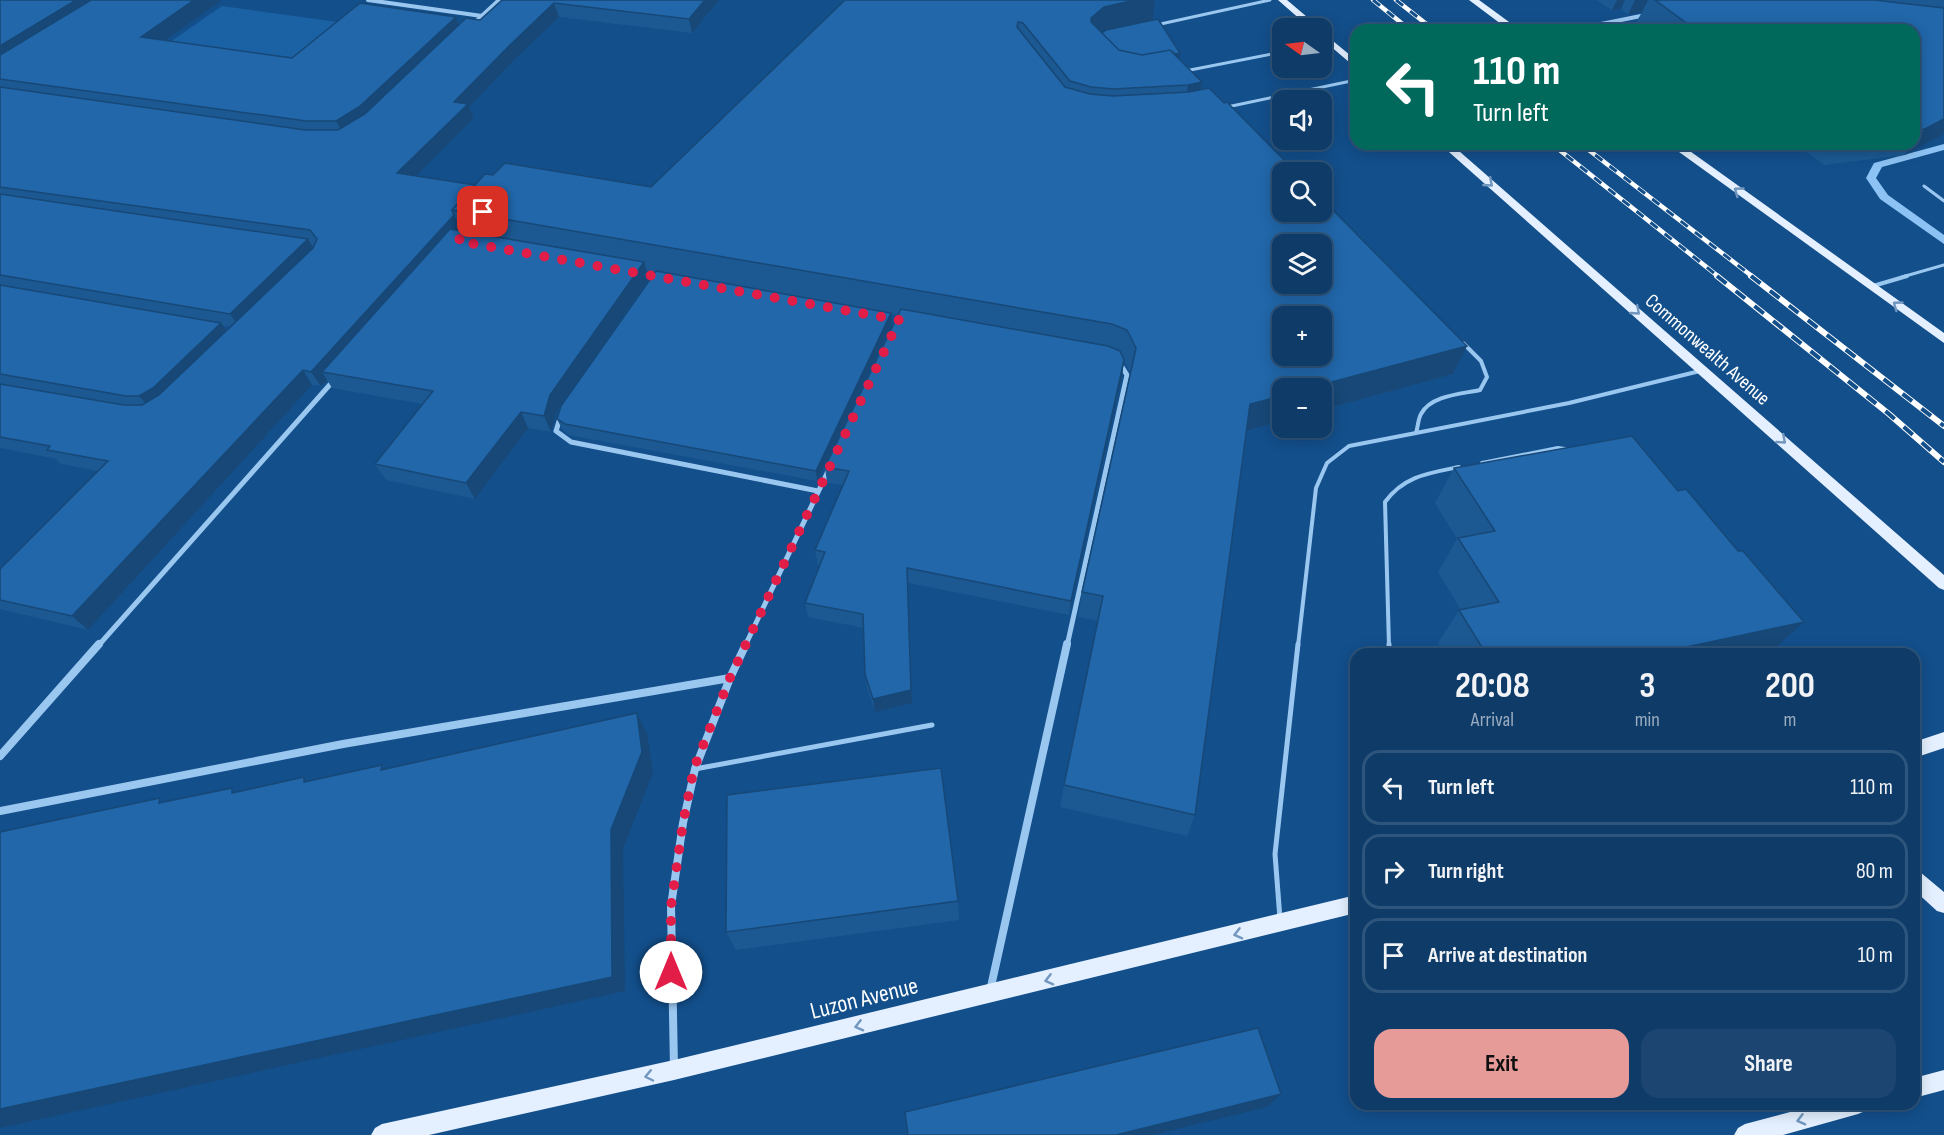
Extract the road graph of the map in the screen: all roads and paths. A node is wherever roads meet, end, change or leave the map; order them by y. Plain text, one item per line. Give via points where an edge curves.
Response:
1 (368, 0) edge
2 (499, 0) edge
3 (1270, 0) edge
4 (1282, 0) edge
5 (1473, 0) edge
6 (1657, 13) edge
7 (482, 16) junction
8 (1303, 18) edge
9 (1507, 24) edge
10 (1601, 24) edge
11 (1145, 27) edge
12 (466, 31) edge
13 (1332, 48) edge
14 (1272, 54) edge
15 (1350, 61) edge
16 (1181, 71) edge
17 (1350, 81) edge
18 (1229, 106) junction
19 (1218, 109) edge
20 (1238, 115) edge
21 (1452, 150) edge
22 (1681, 150) edge
23 (1924, 186) dead end
24 (1944, 201) edge
25 (1944, 266) edge
26 (1870, 286) junction
27 (1455, 335) edge
28 (1944, 339) edge
29 (1114, 360) edge
30 (1703, 370) junction
31 (340, 374) edge
32 (568, 404) edge
33 (1416, 433) junction
34 (1569, 449) edge
35 (833, 459) edge
36 (1478, 464) edge
37 (1467, 466) edge
38 (818, 491) junction
39 (1944, 584) edge
40 (1389, 648) edge
41 (730, 678) junction
42 (932, 725) dead end
43 (1944, 740) edge
44 (1920, 748) edge
45 (0, 756) edge
46 (694, 768) junction
47 (0, 811) edge
48 (1920, 883) edge
49 (1944, 904) edge
50 (1350, 906) edge
51 (1280, 924) junction
52 (989, 994) junction
53 (674, 1070) junction
54 (1944, 1080) edge
55 (1920, 1086) edge
56 (1836, 1110) edge
57 (381, 1135) edge
58 (1745, 1135) edge

1 - 7 street
2 - 7 street
3 - 11 lane
4 - 8 main road
5 - 9 main road
6 - 10 street
7 - 12 street
13 - 15 main road
14 - 16 lane
17 - 18 lane
18 - 19 lane
18 - 20 lane
21 -> 30 main road, Commonwealth Avenue
26 -> 22 main road
23 - 24 lane
25 - 26 lane
28 -> 26 main road
27 - 33 lane via 1481,361 1486,376 1480,390 1427,406
29 - 52 street via 1121,363 1127,375
30 - 33 lane
30 -> 39 main road, Commonwealth Avenue
31 - 45 street
32 - 38 street via 556,431 571,442
33 - 51 lane via 1349,446 1326,463 1316,488 1276,829
34 - 36 lane
35 - 38 street
37 - 40 lane via 1410,477 1393,488 1385,502
38 - 41 street
41 - 46 street
41 - 47 street via 343,744
42 - 46 lane
43 - 44 main road
46 - 53 street via 671,906
48 - 49 main road
50 - 51 main road, Luzon Avenue
51 -> 52 main road, Luzon Avenue
52 -> 53 main road, Luzon Avenue
53 -> 57 main road, Luzon Avenue
54 - 55 main road
56 -> 58 main road

